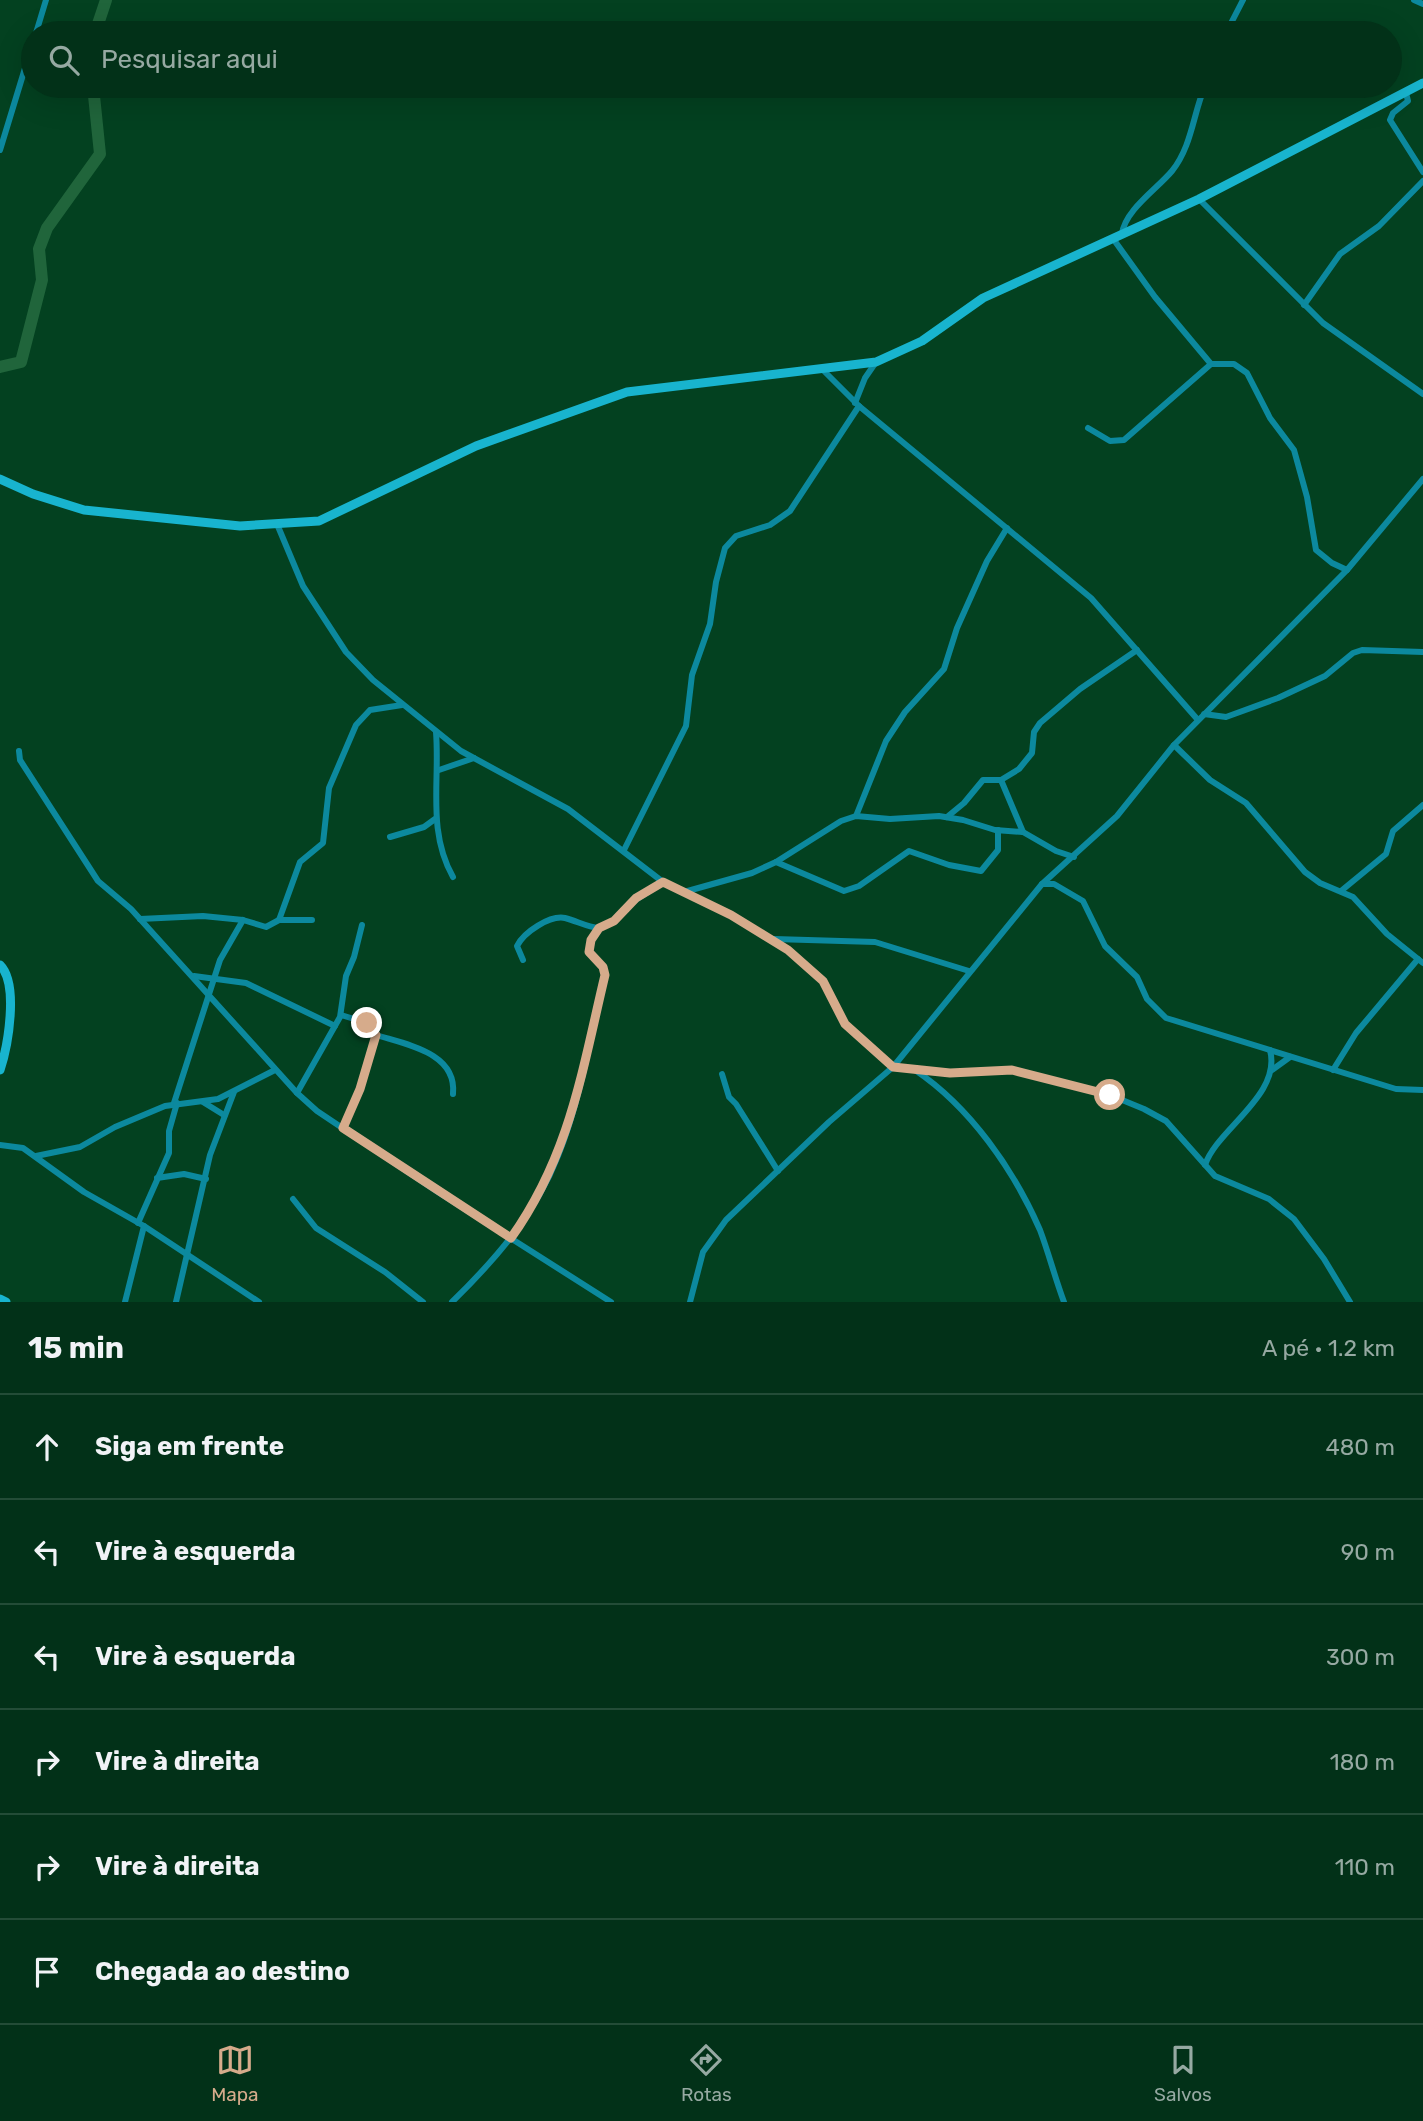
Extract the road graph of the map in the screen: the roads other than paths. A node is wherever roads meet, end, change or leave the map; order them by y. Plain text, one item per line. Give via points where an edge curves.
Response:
1 (46, 0) edge
2 (1243, 0) edge
3 (1414, 0) edge
4 (1423, 4) edge
5 (40, 21) edge
6 (1232, 21) edge
7 (21, 81) edge
8 (1423, 83) edge
9 (1406, 93) junction
10 (1402, 95) edge
11 (1200, 98) edge
12 (1396, 98) edge
13 (0, 150) edge
14 (1423, 173) edge
15 (1423, 181) edge
16 (1199, 199) junction
17 (1118, 238) junction
18 (1304, 305) junction
19 (876, 362) junction
20 (1211, 363) junction
21 (822, 369) junction
22 (1423, 394) edge
23 (857, 404) junction
24 (1088, 429) dead end
25 (0, 479) edge
26 (1423, 479) edge
27 (278, 524) junction
28 (1007, 528) junction
29 (1347, 570) junction
30 (1138, 650) junction
31 (1423, 652) edge
32 (402, 705) junction
33 (1203, 714) junction
34 (1198, 720) junction
35 (436, 732) junction
36 (1174, 745) junction
37 (19, 751) dead end
38 (475, 758) junction
39 (439, 770) junction
40 (1000, 780) junction
41 (1423, 805) edge
42 (856, 816) junction
43 (947, 817) junction
44 (435, 819) junction
45 (998, 830) junction
46 (1023, 832) junction
47 (390, 837) dead end
48 (624, 850) junction
49 (1056, 851) junction
50 (1074, 857) junction
51 (776, 862) junction
52 (1061, 868) junction
53 (453, 877) dead end
54 (663, 882) junction
55 (1042, 884) junction
56 (1341, 891) junction
57 (684, 892) junction
58 (140, 919) junction
59 (243, 920) junction
60 (279, 920) junction
61 (312, 920) dead end
62 (362, 925) dead end
63 (599, 928) junction
64 (772, 939) junction
65 (523, 960) dead end
66 (1420, 961) edge
67 (0, 965) edge
68 (969, 971) junction
69 (193, 976) junction
70 (215, 982) junction
71 (211, 996) junction
72 (341, 1015) junction
73 (335, 1026) junction
74 (376, 1035) junction
75 (1270, 1050) junction
76 (1290, 1057) junction
77 (893, 1067) junction
78 (914, 1069) junction
79 (0, 1070) edge
80 (275, 1070) junction
81 (1333, 1070) junction
82 (1270, 1071) junction
83 (722, 1074) dead end
84 (234, 1090) junction
85 (1423, 1090) edge
86 (297, 1093) junction
87 (453, 1094) dead end
88 (203, 1102) junction
89 (176, 1103) junction
90 (224, 1115) junction
91 (343, 1128) junction
92 (0, 1145) edge
93 (1208, 1154) junction
94 (36, 1156) junction
95 (1198, 1157) junction
96 (1205, 1165) junction
97 (778, 1171) junction
98 (157, 1178) junction
99 (206, 1179) junction
100 (293, 1199) dead end
101 (141, 1224) junction
102 (511, 1238) junction
103 (187, 1257) junction
104 (0, 1299) edge
105 (6, 1302) edge
106 (125, 1302) edge
107 (176, 1302) edge
108 (259, 1302) edge
109 (423, 1302) edge
110 (452, 1302) edge
111 (611, 1302) edge
112 (690, 1302) edge
113 (1063, 1302) edge
114 (1350, 1302) edge

1 - 5 street
2 - 6 street
3 - 4 street
7 - 13 street
8 - 9 street
9 - 10 street
9 - 14 street via 1408,101 1390,120
11 - 17 street via 1192,134 1179,160
12 - 16 street
15 - 18 street via 1379,226 1340,254
16 - 17 street
16 - 18 street
17 - 19 street via 983,298 922,341
17 - 20 street via 1155,297
18 - 22 street
19 - 21 street
19 - 23 street
20 - 24 street via 1124,440 1110,441
20 - 29 street via 1234,364 1247,373 1270,418 1294,450 1316,550
21 - 23 street
21 - 27 street via 627,392 477,446 319,521
23 - 28 street
23 - 48 street via 790,510 770,525 736,536 725,548 710,624 692,675 685,726
25 - 27 street via 84,510 240,526
26 - 29 street
27 - 32 street via 303,586 346,652
28 - 30 street via 1091,598
28 - 42 street via 957,628 944,669 892,731
29 - 33 street
30 - 34 street
30 - 40 street via 1040,723 1025,763
31 - 33 street via 1362,650 1325,676 1278,698 1226,717
32 - 35 street
32 - 60 street via 370,710 356,725 329,788 323,843 300,862
33 - 34 street
34 - 36 street
35 - 38 street
35 - 39 street
36 - 50 street via 1117,816
36 - 56 street via 1210,780 1251,808 1305,872
37 - 58 street via 20,760 98,881
38 - 39 street
38 - 48 street via 568,809
39 - 44 street
40 - 43 street via 983,779
40 - 46 street
41 - 56 street via 1393,831 1386,854
42 - 43 street
42 - 51 street
43 - 45 street
44 - 47 street
44 - 53 street via 444,860
45 - 46 street
45 - 51 street via 998,850 981,871 909,851 859,886 844,891
46 - 49 street
48 - 54 street
49 - 50 street
49 - 52 street
50 - 52 street
51 - 57 street
52 - 55 street
54 - 57 street
54 - 63 street
55 - 68 street
55 - 75 street via 1054,884 1083,901 1101,940 1142,982 1147,999 1162,1016
56 - 66 street via 1362,904
57 - 64 street
58 - 59 street
58 - 69 street
59 - 60 street via 266,928
59 - 70 street via 220,960
60 - 61 street
62 - 72 street via 346,976
63 - 65 street via 562,917 551,920 520,940 517,946
63 - 102 street via 589,952 605,975 568,1128 548,1177
64 - 68 street via 875,942
64 - 77 street via 823,981 845,1024
66 - 81 street via 1362,1025
67 - 79 street via 9,978 10,1012
68 - 77 street
69 - 70 street
69 - 71 street
70 - 71 street
70 - 73 street via 246,983
71 - 80 street
71 - 89 street
72 - 73 street
72 - 74 street via 367,1023
73 - 86 street
74 - 87 street via 427,1052 448,1066 454,1075
74 - 91 street
75 - 76 street
75 - 82 street
76 - 81 street
76 - 82 street
77 - 78 street
77 - 97 street
78 - 95 street via 950,1073 1012,1070 1110,1095 1166,1121
78 - 113 street via 952,1099 1009,1174 1039,1229
80 - 84 street
80 - 86 street
81 - 85 street via 1396,1089
82 - 93 street via 1250,1108
83 - 97 street via 729,1097
84 - 88 street
84 - 90 street
86 - 91 street
88 - 89 street
88 - 90 street
89 - 94 street via 115,1127 80,1147
89 - 98 street via 169,1153
90 - 99 street
91 - 102 street
92 - 94 street via 16,1146
93 - 95 street
93 - 96 street
94 - 101 street via 84,1192
95 - 96 street
96 - 114 street via 1225,1182 1269,1199 1294,1219
97 - 112 street via 710,1241 697,1267
98 - 99 street via 184,1174
98 - 101 street
99 - 103 street
100 - 109 street via 316,1228
101 - 103 street
101 - 106 street
102 - 110 street
102 - 111 street
103 - 107 street
103 - 108 street
104 - 105 street

